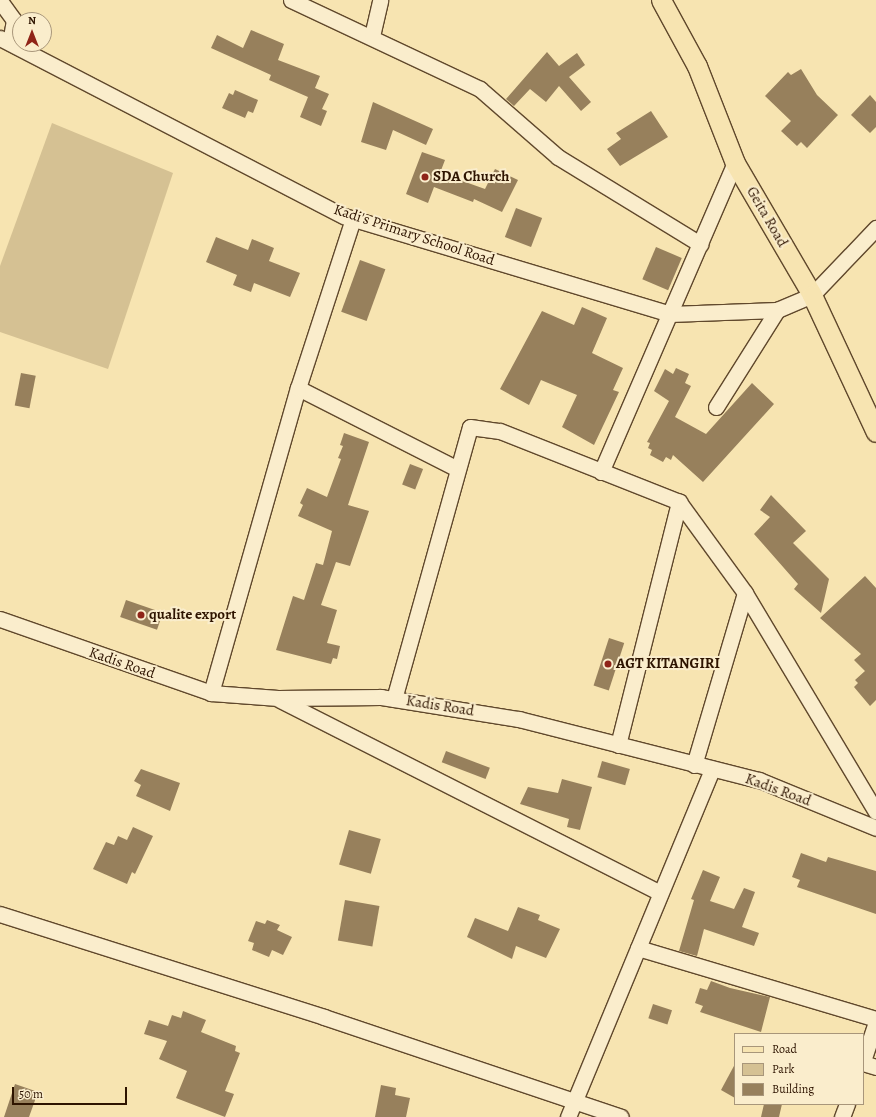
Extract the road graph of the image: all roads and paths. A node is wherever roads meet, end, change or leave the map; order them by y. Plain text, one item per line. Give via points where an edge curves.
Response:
1 (291, 0) edge
2 (380, 0) edge
3 (661, 0) edge
4 (0, 1) edge
5 (372, 36) junction
6 (5, 40) edge
7 (735, 163) junction
8 (353, 219) junction
9 (876, 228) edge
10 (700, 244) junction
11 (812, 295) junction
12 (777, 310) junction
13 (670, 314) junction
14 (298, 388) junction
15 (716, 407) dead end
16 (876, 432) edge
17 (456, 468) junction
18 (601, 472) junction
19 (679, 502) junction
20 (745, 594) junction
21 (0, 619) edge
22 (211, 693) junction
23 (278, 698) junction
24 (394, 699) junction
25 (618, 745) junction
26 (694, 765) junction
27 (712, 770) junction
28 (876, 812) edge
29 (876, 828) edge
30 (660, 893) junction
31 (0, 914) edge
32 (638, 948) junction
33 (876, 1020) edge
34 (864, 1059) edge
35 (864, 1062) edge
36 (876, 1067) edge
37 (574, 1103) junction
38 (847, 1105) edge
39 (568, 1117) edge
40 (621, 1117) edge
41 (842, 1117) edge

1 - 5 street
2 - 5 street
3 - 7 main road, Geita Road via 698,66
4 - 6 street via 14,20
5 - 10 street via 480,89 558,157
6 - 8 street, Kadi's Primary School Road
7 - 10 street
7 - 11 main road, Geita Road
8 - 13 street, Kadi's Primary School Road
8 - 14 street
9 - 11 street
10 - 13 street
11 - 12 street, Kadi's Primary School Road
11 - 16 main road, Geita Road
12 - 13 street, Kadi's Primary School Road
12 - 15 street
13 - 18 street
14 - 17 street
14 - 22 street
17 - 18 street via 470,427 500,431
17 - 24 street
18 - 19 street
19 - 20 street
19 - 25 street
20 - 26 street
20 - 28 street
21 - 22 street, Kadis Road
22 - 23 street, Kadis Road
23 - 24 street, Kadis Road
23 - 30 street
24 - 25 street, Kadis Road via 519,718
25 - 26 street, Kadis Road
26 - 27 street, Kadis Road
27 - 29 street, Kadis Road via 759,780
27 - 30 street
30 - 32 street
31 - 37 street via 324,1016
32 - 33 street
32 - 37 street
33 - 34 street
35 - 36 street
37 - 39 street
37 - 40 street
38 - 41 street

